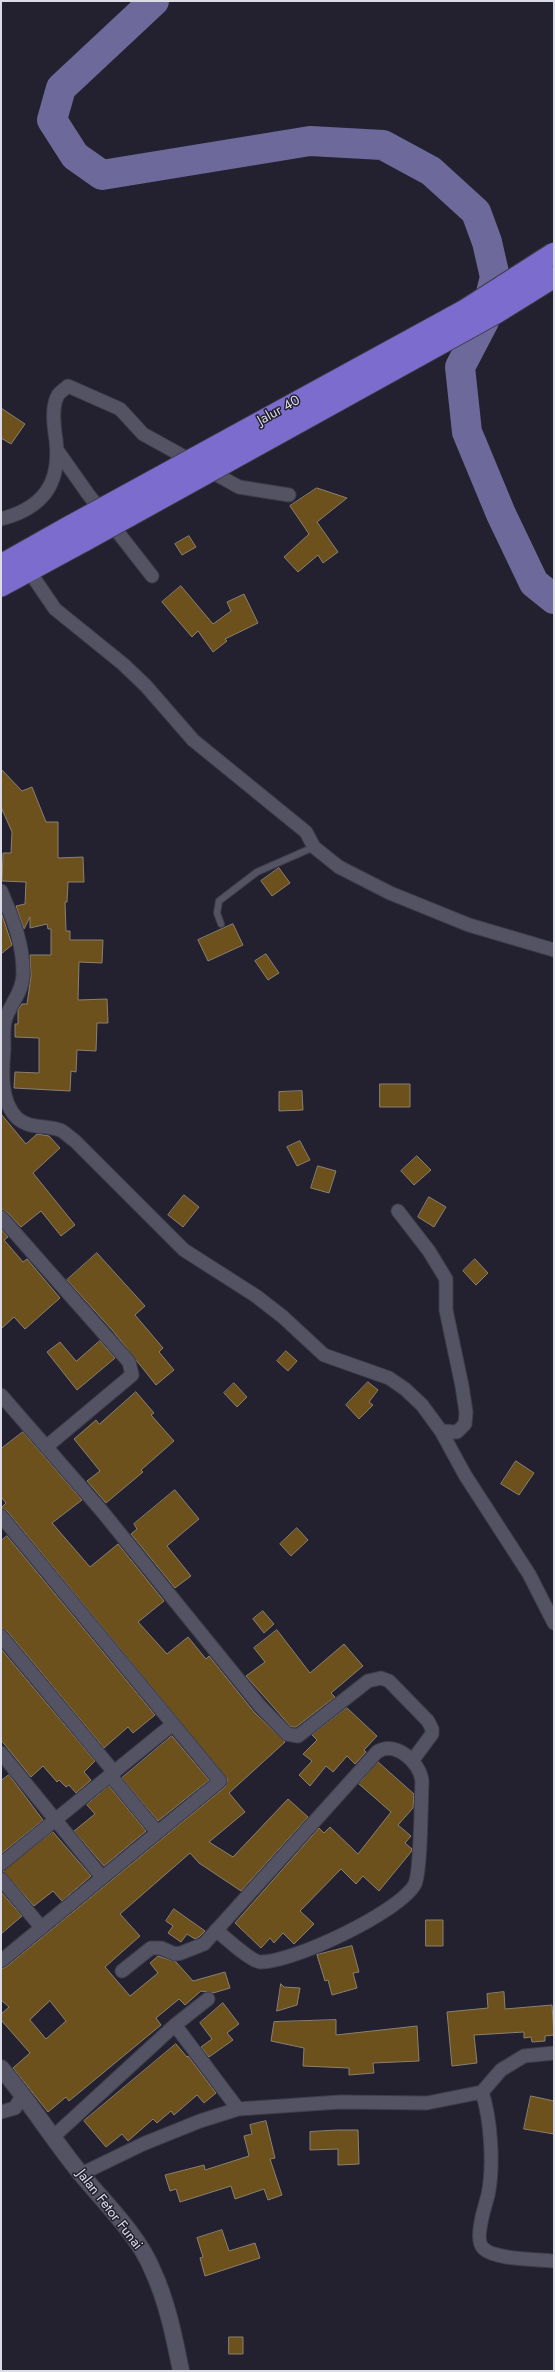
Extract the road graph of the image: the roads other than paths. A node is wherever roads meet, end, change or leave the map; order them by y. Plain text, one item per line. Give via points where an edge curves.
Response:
1 (554, 253) edge
2 (554, 277) edge
3 (57, 450) junction
4 (289, 495) dead end
5 (1, 519) edge
6 (78, 533) junction
7 (1, 565) edge
8 (29, 571) junction
9 (152, 576) dead end
10 (1, 586) edge
11 (314, 847) junction
12 (1, 891) edge
13 (221, 924) dead end
14 (554, 950) edge
15 (3, 1020) edge
16 (398, 1211) dead end
17 (1, 1217) edge
18 (1, 1395) edge
19 (441, 1431) junction
20 (46, 1447) junction
21 (3, 1524) edge
22 (554, 1623) edge
23 (1, 1636) edge
24 (173, 1724) junction
25 (1, 1753) edge
26 (412, 1761) junction
27 (112, 1774) junction
28 (56, 1820) junction
29 (157, 1832) junction
30 (1, 1864) edge
31 (102, 1877) junction
32 (1, 1879) edge
33 (40, 1927) junction
34 (216, 1930) junction
35 (1, 1960) edge
36 (122, 1971) dead end
37 (208, 1999) dead end
38 (174, 2025) junction
39 (554, 2053) edge
40 (1, 2068) edge
41 (482, 2092) junction
42 (23, 2094) junction
43 (238, 2109) junction
44 (1, 2112) edge
45 (53, 2137) junction
46 (81, 2174) junction
47 (554, 2261) edge
48 (180, 2371) edge

1 - 6 highway, Jalur 40, bridge via 465,310
2 - 6 highway, bridge via 496,313
3 - 4 street via 53,420 58,394 68,386 120,409 143,434 239,487
3 - 5 street via 56,476 39,503 16,515
3 - 9 street
6 - 7 highway, Jalur 40
6 - 8 highway, Jalur 40
8 - 10 highway, Jalur 40
8 - 11 street via 55,609 123,664 146,686 192,740 306,832
11 - 13 lane via 257,872 219,901 217,913
11 - 14 street via 339,867 390,893 469,925
12 - 15 street via 16,926 22,953 23,977 18,994
15 - 19 street via 3,1091 8,1109 17,1118 27,1124 61,1130 92,1157 184,1250 256,1296 324,1355 397,1382 422,1405
16 - 19 street via 430,1251 446,1279 446,1310 466,1412 465,1424 457,1432
17 - 20 street via 128,1362 132,1375
18 - 20 street
19 - 22 street via 465,1475 529,1574
20 - 26 street via 101,1510 260,1706 287,1734 298,1736 368,1681 381,1678 389,1681 428,1721 432,1729 432,1734
21 - 24 street
23 - 27 street
24 - 27 street
24 - 29 street via 220,1781
25 - 28 street
26 - 34 street via 396,1749 383,1748 377,1752
26 - 34 street via 419,1770 422,1781 418,1868 415,1883 397,1903 348,1932 317,1946 261,1962 251,1958
27 - 28 street
27 - 29 street
28 - 30 street
28 - 31 street
29 - 31 street
31 - 33 street
32 - 33 street
33 - 35 street
34 - 36 street via 204,1944 187,1952 175,1954 161,1948 151,1948
37 - 38 street
38 - 43 street
38 - 45 street
39 - 41 street via 524,2056 501,2070
40 - 42 street, Jalan Fetor Funai
41 - 43 street via 427,2103 340,2102
41 - 47 street via 489,2120 490,2187 480,2227 481,2245 483,2249 496,2255
42 - 44 street via 15,2108
42 - 45 street, Jalan Fetor Funai
43 - 46 street via 143,2144
45 - 46 street, Jalan Fetor Funai
46 - 48 street, Jalan Fetor Funai via 110,2207 152,2267 172,2326

